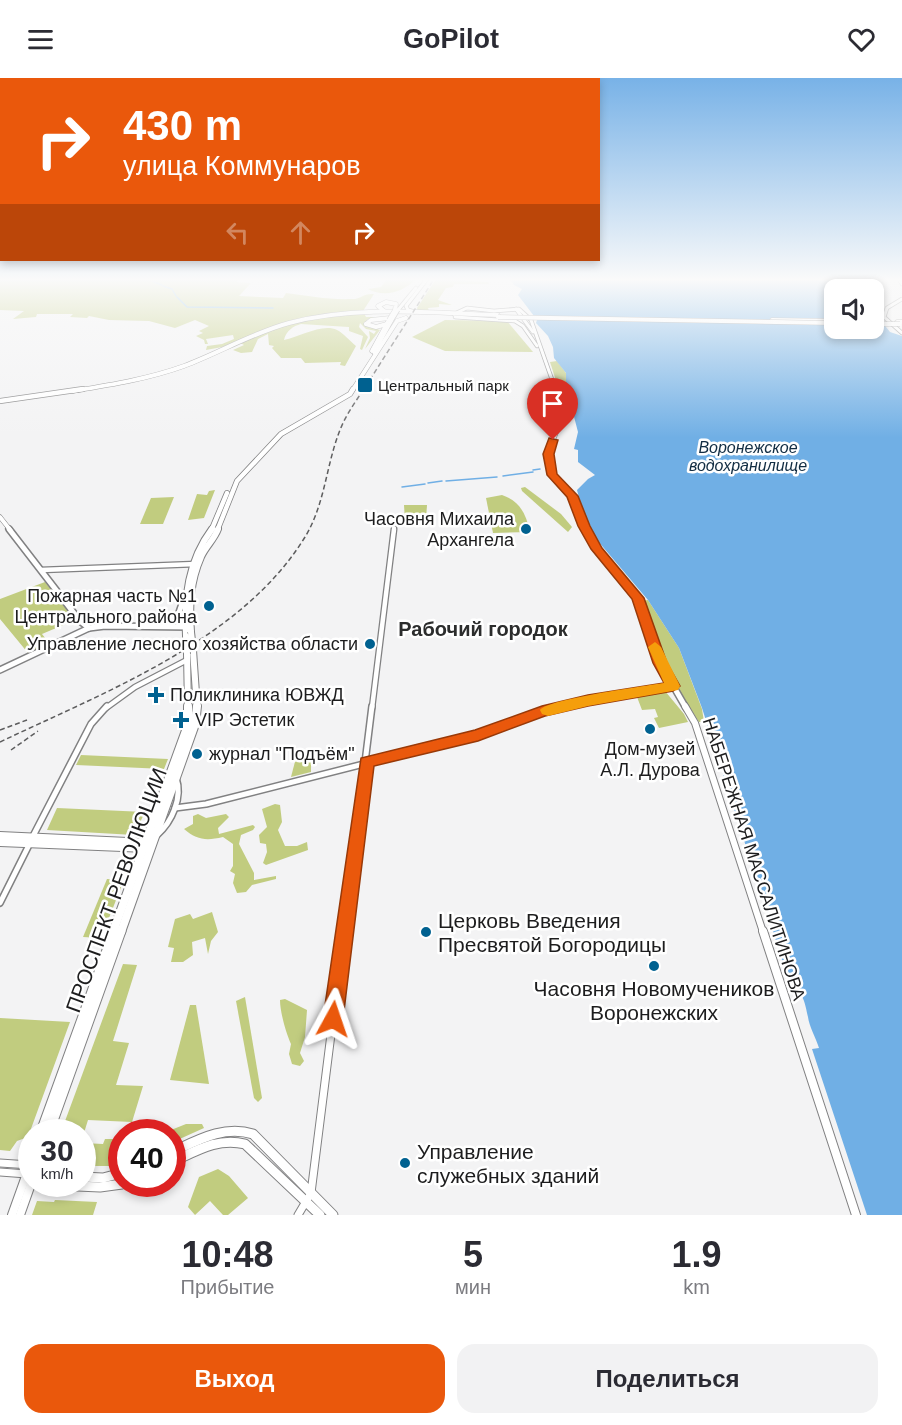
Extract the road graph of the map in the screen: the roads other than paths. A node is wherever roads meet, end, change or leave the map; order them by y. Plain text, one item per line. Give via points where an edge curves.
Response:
1 (262, 332) edge
2 (267, 332) edge
3 (383, 332) edge
4 (383, 332) edge
5 (389, 332) edge
6 (527, 332) edge
7 (533, 332) edge
8 (225, 349) junction
9 (541, 351) junction
10 (371, 356) junction
11 (0, 401) edge
12 (0, 516) edge
13 (394, 528) dead end
14 (196, 564) junction
15 (41, 570) junction
16 (184, 598) junction
17 (158, 627) junction
18 (89, 628) junction
19 (188, 631) junction
20 (190, 655) junction
21 (0, 670) edge
22 (673, 686) junction
23 (366, 762) junction
24 (176, 778) junction
25 (175, 808) junction
26 (0, 836) edge
27 (31, 841) junction
28 (0, 842) edge
29 (150, 844) junction
30 (0, 903) edge
31 (46, 1119) edge
32 (54, 1119) edge
33 (186, 1147) edge
34 (186, 1156) edge
35 (0, 1163) edge
36 (18, 1168) edge
37 (0, 1172) edge
38 (18, 1172) edge
39 (20, 1197) edge
40 (24, 1197) edge
41 (309, 1197) junction
42 (12, 1215) edge
43 (20, 1215) edge
44 (298, 1215) edge
45 (320, 1215) edge
46 (333, 1215) edge
47 (856, 1215) edge

1 - 8 main road
2 - 8 main road
3 - 10 main road
4 - 10 main road
5 - 10 main road
6 - 9 main road
7 - 9 main road, НАБЕРЕЖНАЯ МАССАЛИТИНОВА
8 - 11 main road via 148,378
9 - 22 main road, НАБЕРЕЖНАЯ МАССАЛИТИНОВА via 564,412 550,448 550,471 572,496 597,549 638,598 660,663
10 - 14 main road via 346,394 277,434 234,479
12 - 15 main road
13 - 23 street
14 - 15 street
14 - 16 main road
14 - 19 main road via 189,597
15 - 18 main road
16 - 17 main road via 176,621
16 - 19 main road
17 - 18 main road
17 - 19 main road
18 - 21 main road
19 - 20 main road, bridge
20 - 24 main road, ПРОСПЕКТ РЕВОЛЮЦИИ via 197,714
20 - 27 street via 99,713
20 - 29 main road, ПРОСПЕКТ РЕВОЛЮЦИИ via 188,725
22 - 23 street via 588,700 478,735
22 - 47 main road, НАБЕРЕЖНАЯ МАССАЛИТИНОВА via 705,746
23 - 25 street via 206,804
23 - 41 street
24 - 25 street via 180,786
24 - 29 main road, ПРОСПЕКТ РЕВОЛЮЦИИ
25 - 29 street via 165,829
26 - 27 main road
27 - 28 main road
27 - 29 main road
27 - 30 street
29 - 31 main road, ПРОСПЕКТ РЕВОЛЮЦИИ
29 - 32 main road, ПРОСПЕКТ РЕВОЛЮЦИИ
33 - 41 main road via 226,1131 249,1131
34 - 41 main road via 237,1140
35 - 36 street
37 - 38 street
39 - 42 main road
40 - 43 main road
41 - 44 street
41 - 45 main road
41 - 46 main road

